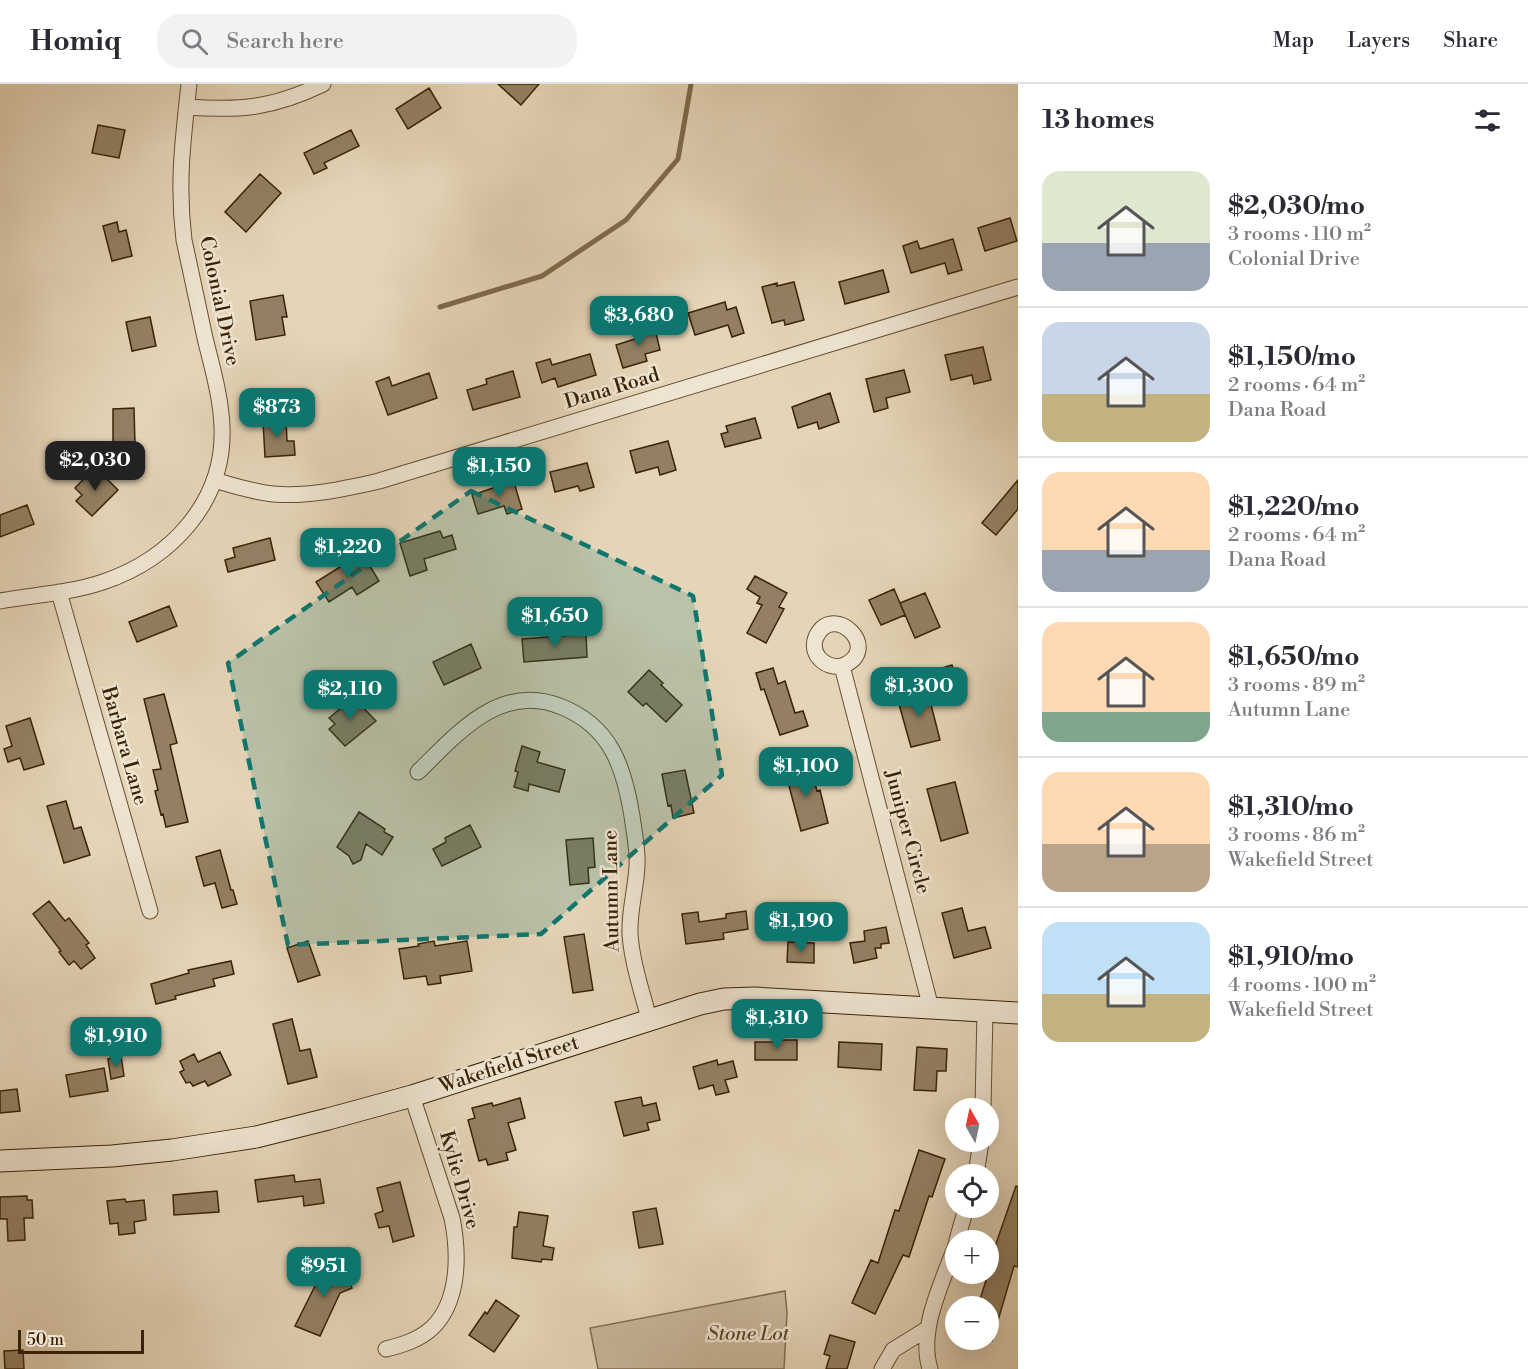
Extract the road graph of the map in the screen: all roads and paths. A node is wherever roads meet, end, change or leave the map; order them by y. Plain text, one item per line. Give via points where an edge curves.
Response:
1 (189, 84) edge
2 (323, 84) edge
3 (187, 107) junction
4 (1018, 287) edge
5 (214, 480) junction
6 (59, 592) junction
7 (0, 601) edge
8 (842, 666) dead end
9 (418, 772) dead end
10 (150, 911) dead end
11 (931, 1008) junction
12 (986, 1011) junction
13 (1018, 1012) edge
14 (649, 1019) junction
15 (412, 1096) junction
16 (983, 1098) edge
17 (0, 1161) edge
18 (945, 1277) edge
19 (927, 1329) junction
20 (386, 1349) dead end
21 (882, 1369) edge
22 (930, 1369) edge

1 - 3 street, Colonial Drive
2 - 3 street via 260,107
3 - 5 street, Colonial Drive via 180,213 221,409 221,454
4 - 5 street, Dana Road via 378,482 273,494
5 - 6 street, Colonial Drive via 188,527 159,554 124,574
6 - 7 street, Colonial Drive
6 - 10 street, Barbara Lane
8 - 11 street, Juniper Circle
9 - 14 street, Autumn Lane via 473,720 515,701 557,705 596,729 617,758 629,800 637,845 630,937
11 - 12 street, Wakefield Street
11 - 14 street, Wakefield Street via 737,998
12 - 13 street, Wakefield Street
12 - 16 street
14 - 15 street, Wakefield Street
15 - 17 street, Wakefield Street via 221,1143 112,1156
15 - 20 street, Kylie Drive via 452,1218 457,1262 451,1293 437,1322 413,1340
18 - 19 street
19 - 21 street via 892,1350
19 - 22 street via 925,1351

